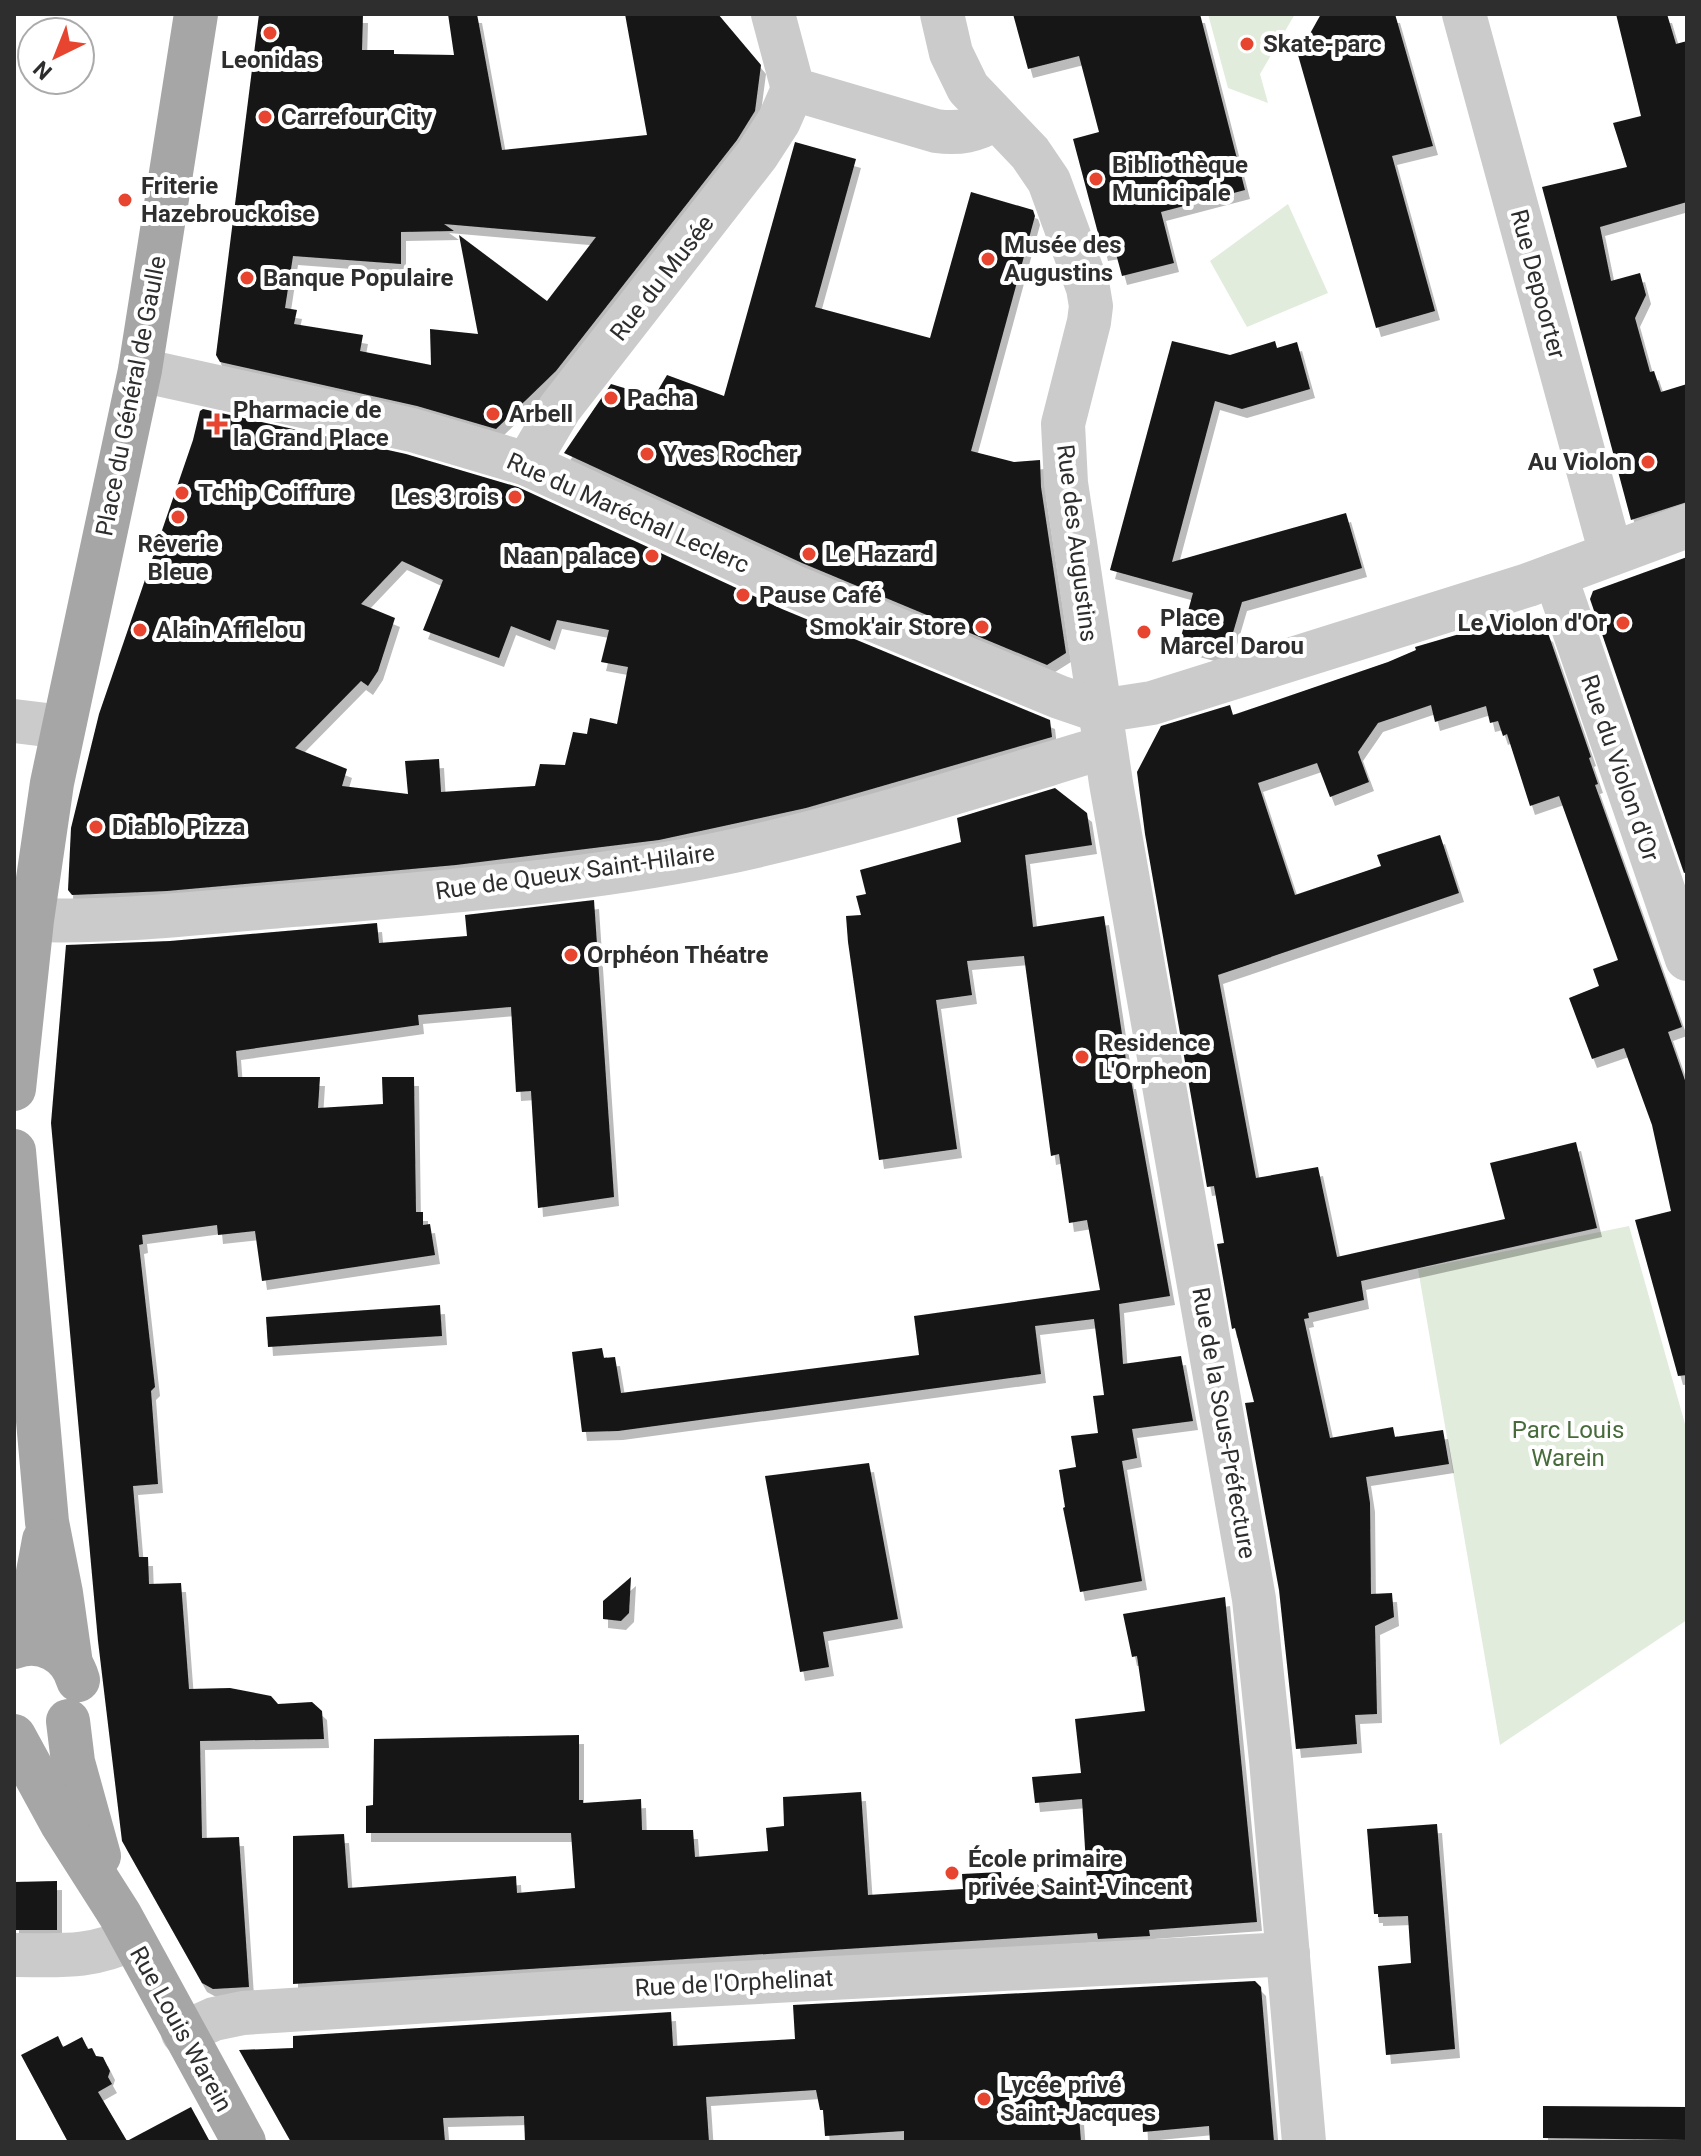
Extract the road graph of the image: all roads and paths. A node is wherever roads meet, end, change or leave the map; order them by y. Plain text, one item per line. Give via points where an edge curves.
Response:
1 (196, 14) edge
2 (773, 14) edge
3 (942, 14) edge
4 (1464, 14) edge
5 (793, 89) junction
6 (995, 119) junction
7 (140, 370) junction
8 (527, 464) junction
9 (1687, 526) edge
10 (1611, 554) junction
11 (1555, 575) junction
12 (14, 721) edge
13 (63, 727) junction
14 (1102, 729) junction
15 (26, 934) edge
16 (1687, 959) edge
17 (14, 1089) edge
18 (14, 1151) edge
19 (47, 1522) junction
20 (14, 1645) edge
21 (71, 1664) junction
22 (68, 1721) junction
23 (14, 1735) edge
24 (126, 1927) junction
25 (1288, 1954) junction
26 (14, 1955) edge
27 (183, 2033) junction
28 (244, 2142) edge
29 (1304, 2142) edge

1 - 7 main road, Place du Général de Gaulle
2 - 5 street
3 - 6 street, Rue des Augustins via 958,71
4 - 10 street, Rue Depoorter
5 - 6 street via 936,131 970,131
5 - 8 street, Rue du Musée via 757,155 548,424
6 - 14 street, Rue des Augustins via 1030,153 1049,181 1089,297 1089,322 1067,404 1063,443
7 - 8 street, Rue du Maréchal Leclerc via 424,433
7 - 13 main road, Place du Général de Gaulle
8 - 14 street, Rue du Maréchal Leclerc via 792,586 1059,697
9 - 10 street, Rue de Queux Saint-Hilaire
10 - 11 street, Rue de Queux Saint-Hilaire
11 - 14 street, Rue de Queux Saint-Hilaire via 1138,706
11 - 16 street, Rue du Violon d'Or
12 - 13 street
13 - 15 main road
14 - 15 street, Rue de Queux Saint-Hilaire via 815,831 712,855 628,870 383,897 84,921
14 - 25 street, Rue de la Sous-Préfecture via 1254,1599
15 - 17 main road
18 - 19 main road
19 - 20 main road via 40,1568
19 - 21 main road
20 - 21 main road via 48,1646
21 - 22 main road via 79,1693
22 - 23 main road via 41,1736
22 - 24 main road, Rue Louis Warein via 81,1793
23 - 24 main road, Rue Louis Warein
24 - 26 street via 107,1950 82,1956
24 - 27 main road, Rue Louis Warein
25 - 27 street, Rue de l'Orphelinat via 243,2013
25 - 29 street, Rue de la Sous-Préfecture
27 - 28 main road, Rue Louis Warein

